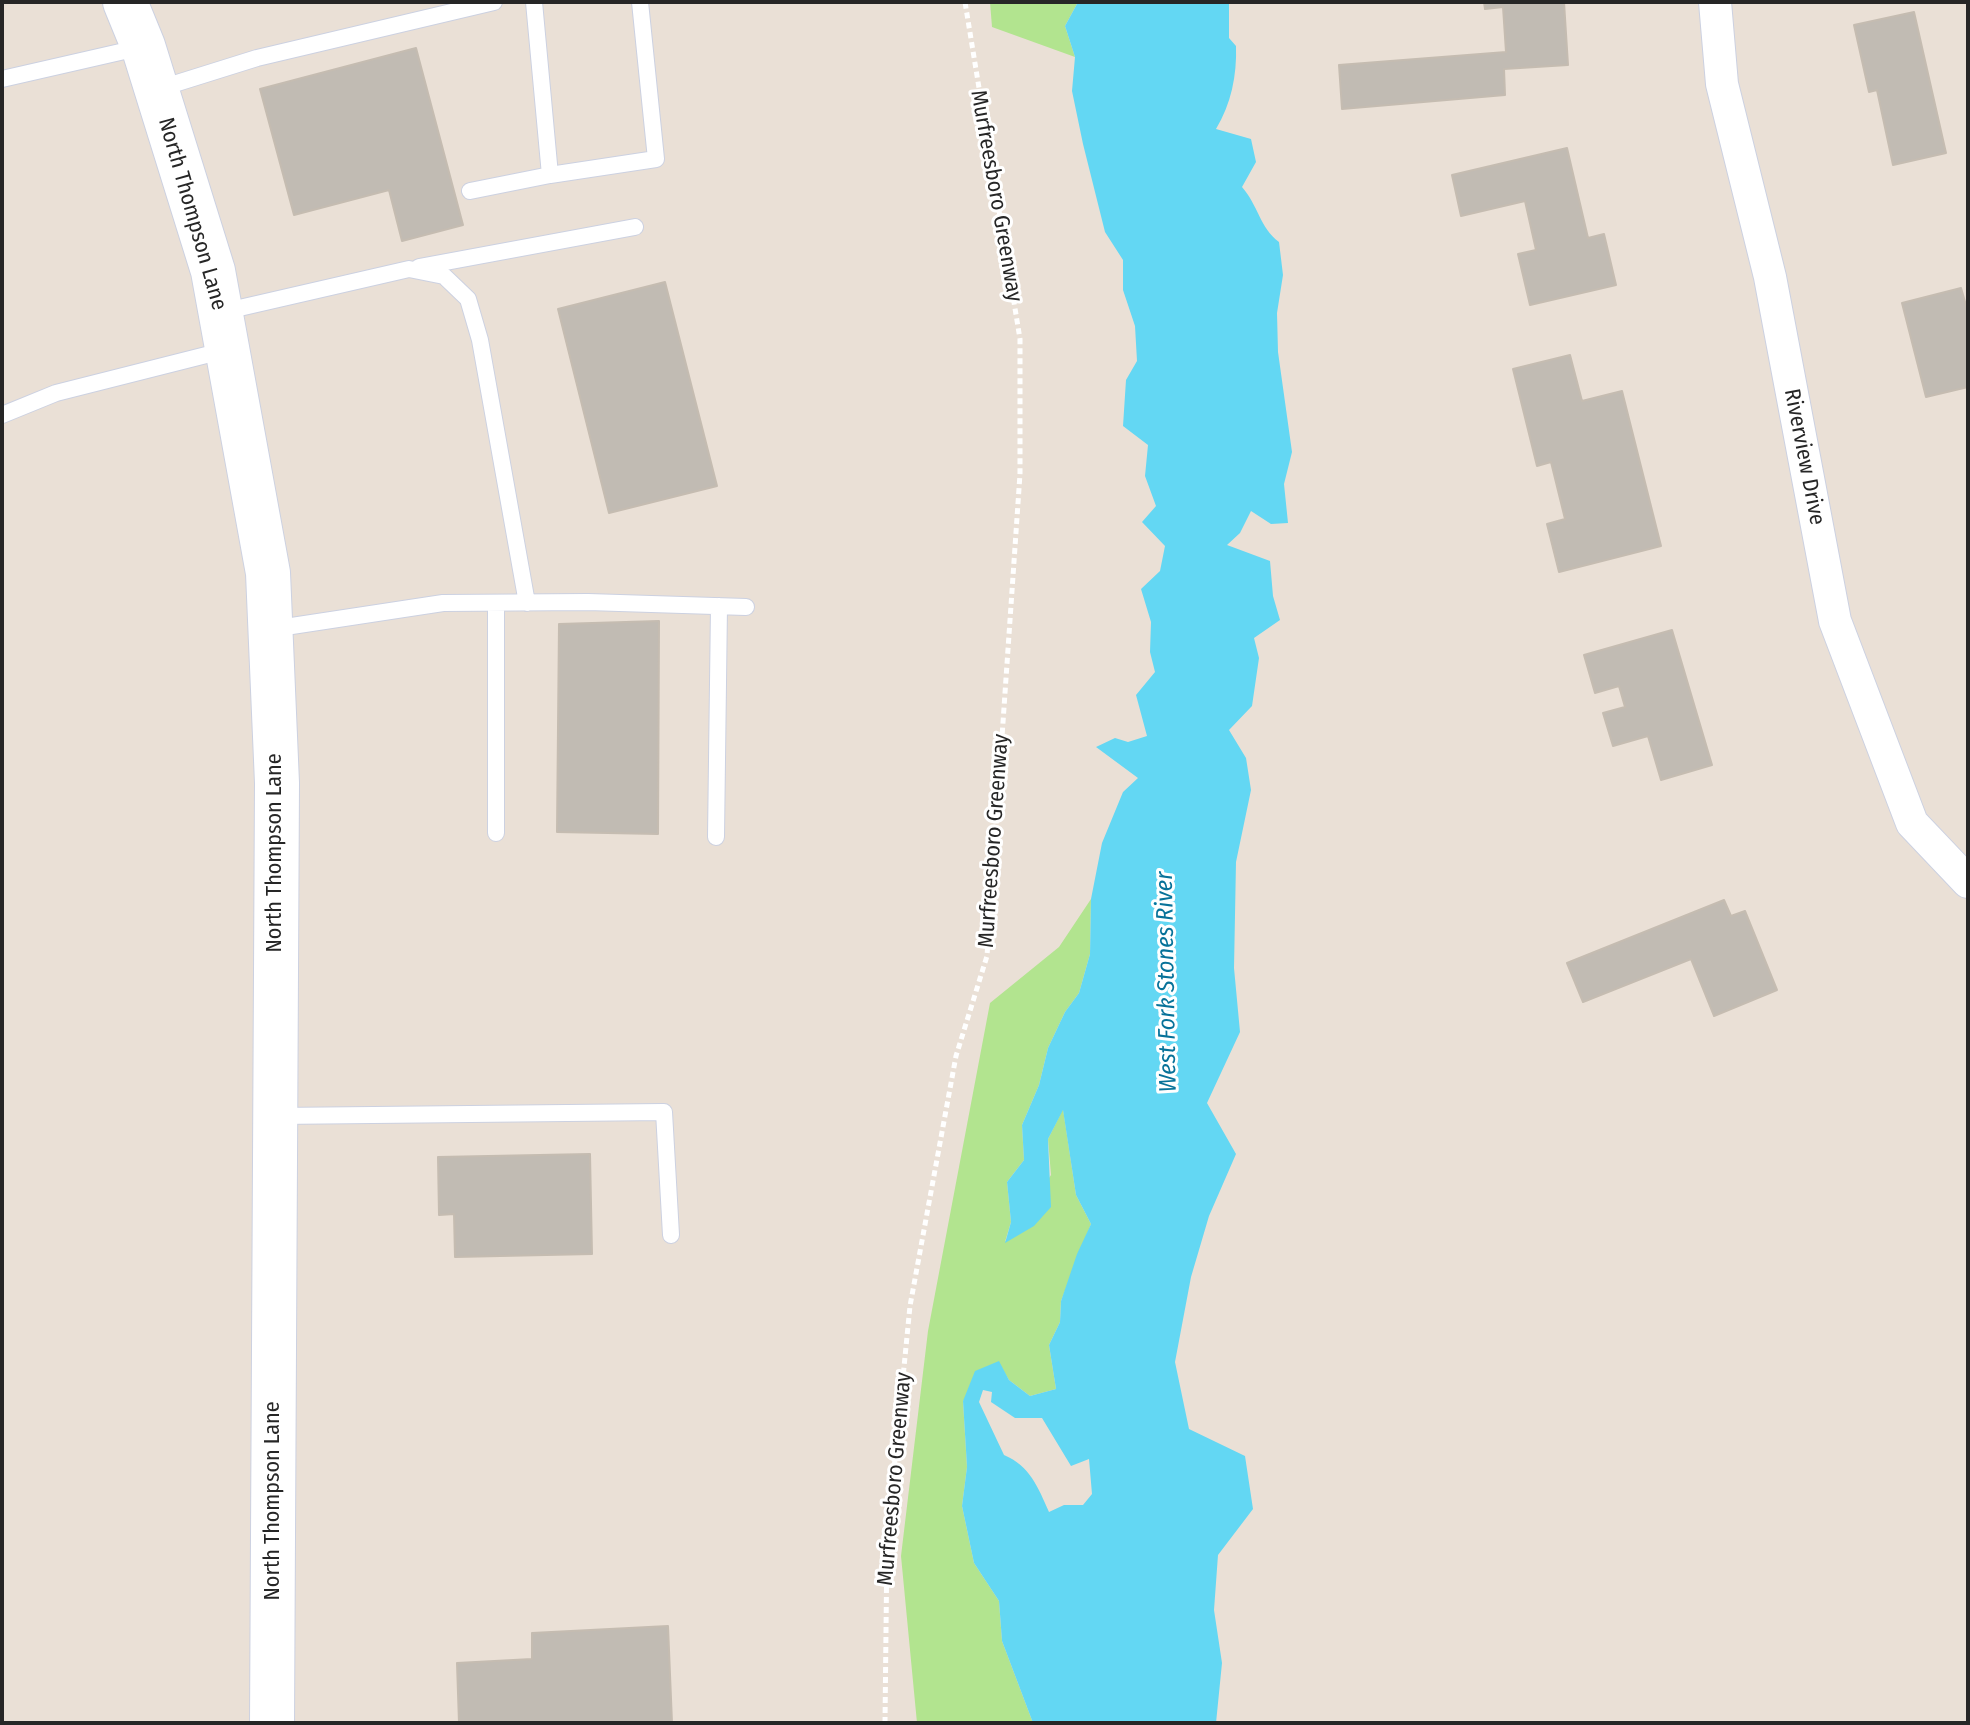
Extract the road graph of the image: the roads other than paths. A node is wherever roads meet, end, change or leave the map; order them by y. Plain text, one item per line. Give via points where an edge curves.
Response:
1 (125, 2) edge
2 (494, 2) edge
3 (534, 2) edge
4 (640, 2) edge
5 (1715, 2) edge
6 (143, 46) junction
7 (2, 79) edge
8 (157, 90) junction
9 (550, 175) junction
10 (470, 191) dead end
11 (635, 227) dead end
12 (409, 269) junction
13 (224, 331) junction
14 (2, 415) edge
15 (496, 603) junction
16 (527, 603) junction
17 (719, 606) junction
18 (746, 607) dead end
19 (270, 630) junction
20 (496, 833) dead end
21 (716, 837) dead end
22 (1968, 882) edge
23 (275, 1116) junction
24 (671, 1235) dead end
25 (272, 1723) edge

1 - 6 main road, North Thompson Lane
2 - 8 lane via 257,58
3 - 9 lane
4 - 9 lane via 656,159
5 - 22 street, Riverview Drive via 1722,84 1770,277 1835,621 1912,823
6 - 7 lane
6 - 8 main road, North Thompson Lane
8 - 13 main road, North Thompson Lane via 213,271
9 - 10 lane
11 - 12 lane
12 - 13 lane
12 - 16 lane via 444,276 468,299
13 - 14 lane
13 - 19 main road, North Thompson Lane via 268,573
15 - 16 lane
15 - 19 lane via 443,603
15 - 20 lane
16 - 17 lane
17 - 18 lane
17 - 21 lane
19 - 23 main road, North Thompson Lane via 277,783
23 - 24 lane via 664,1112
23 - 25 main road, North Thompson Lane

